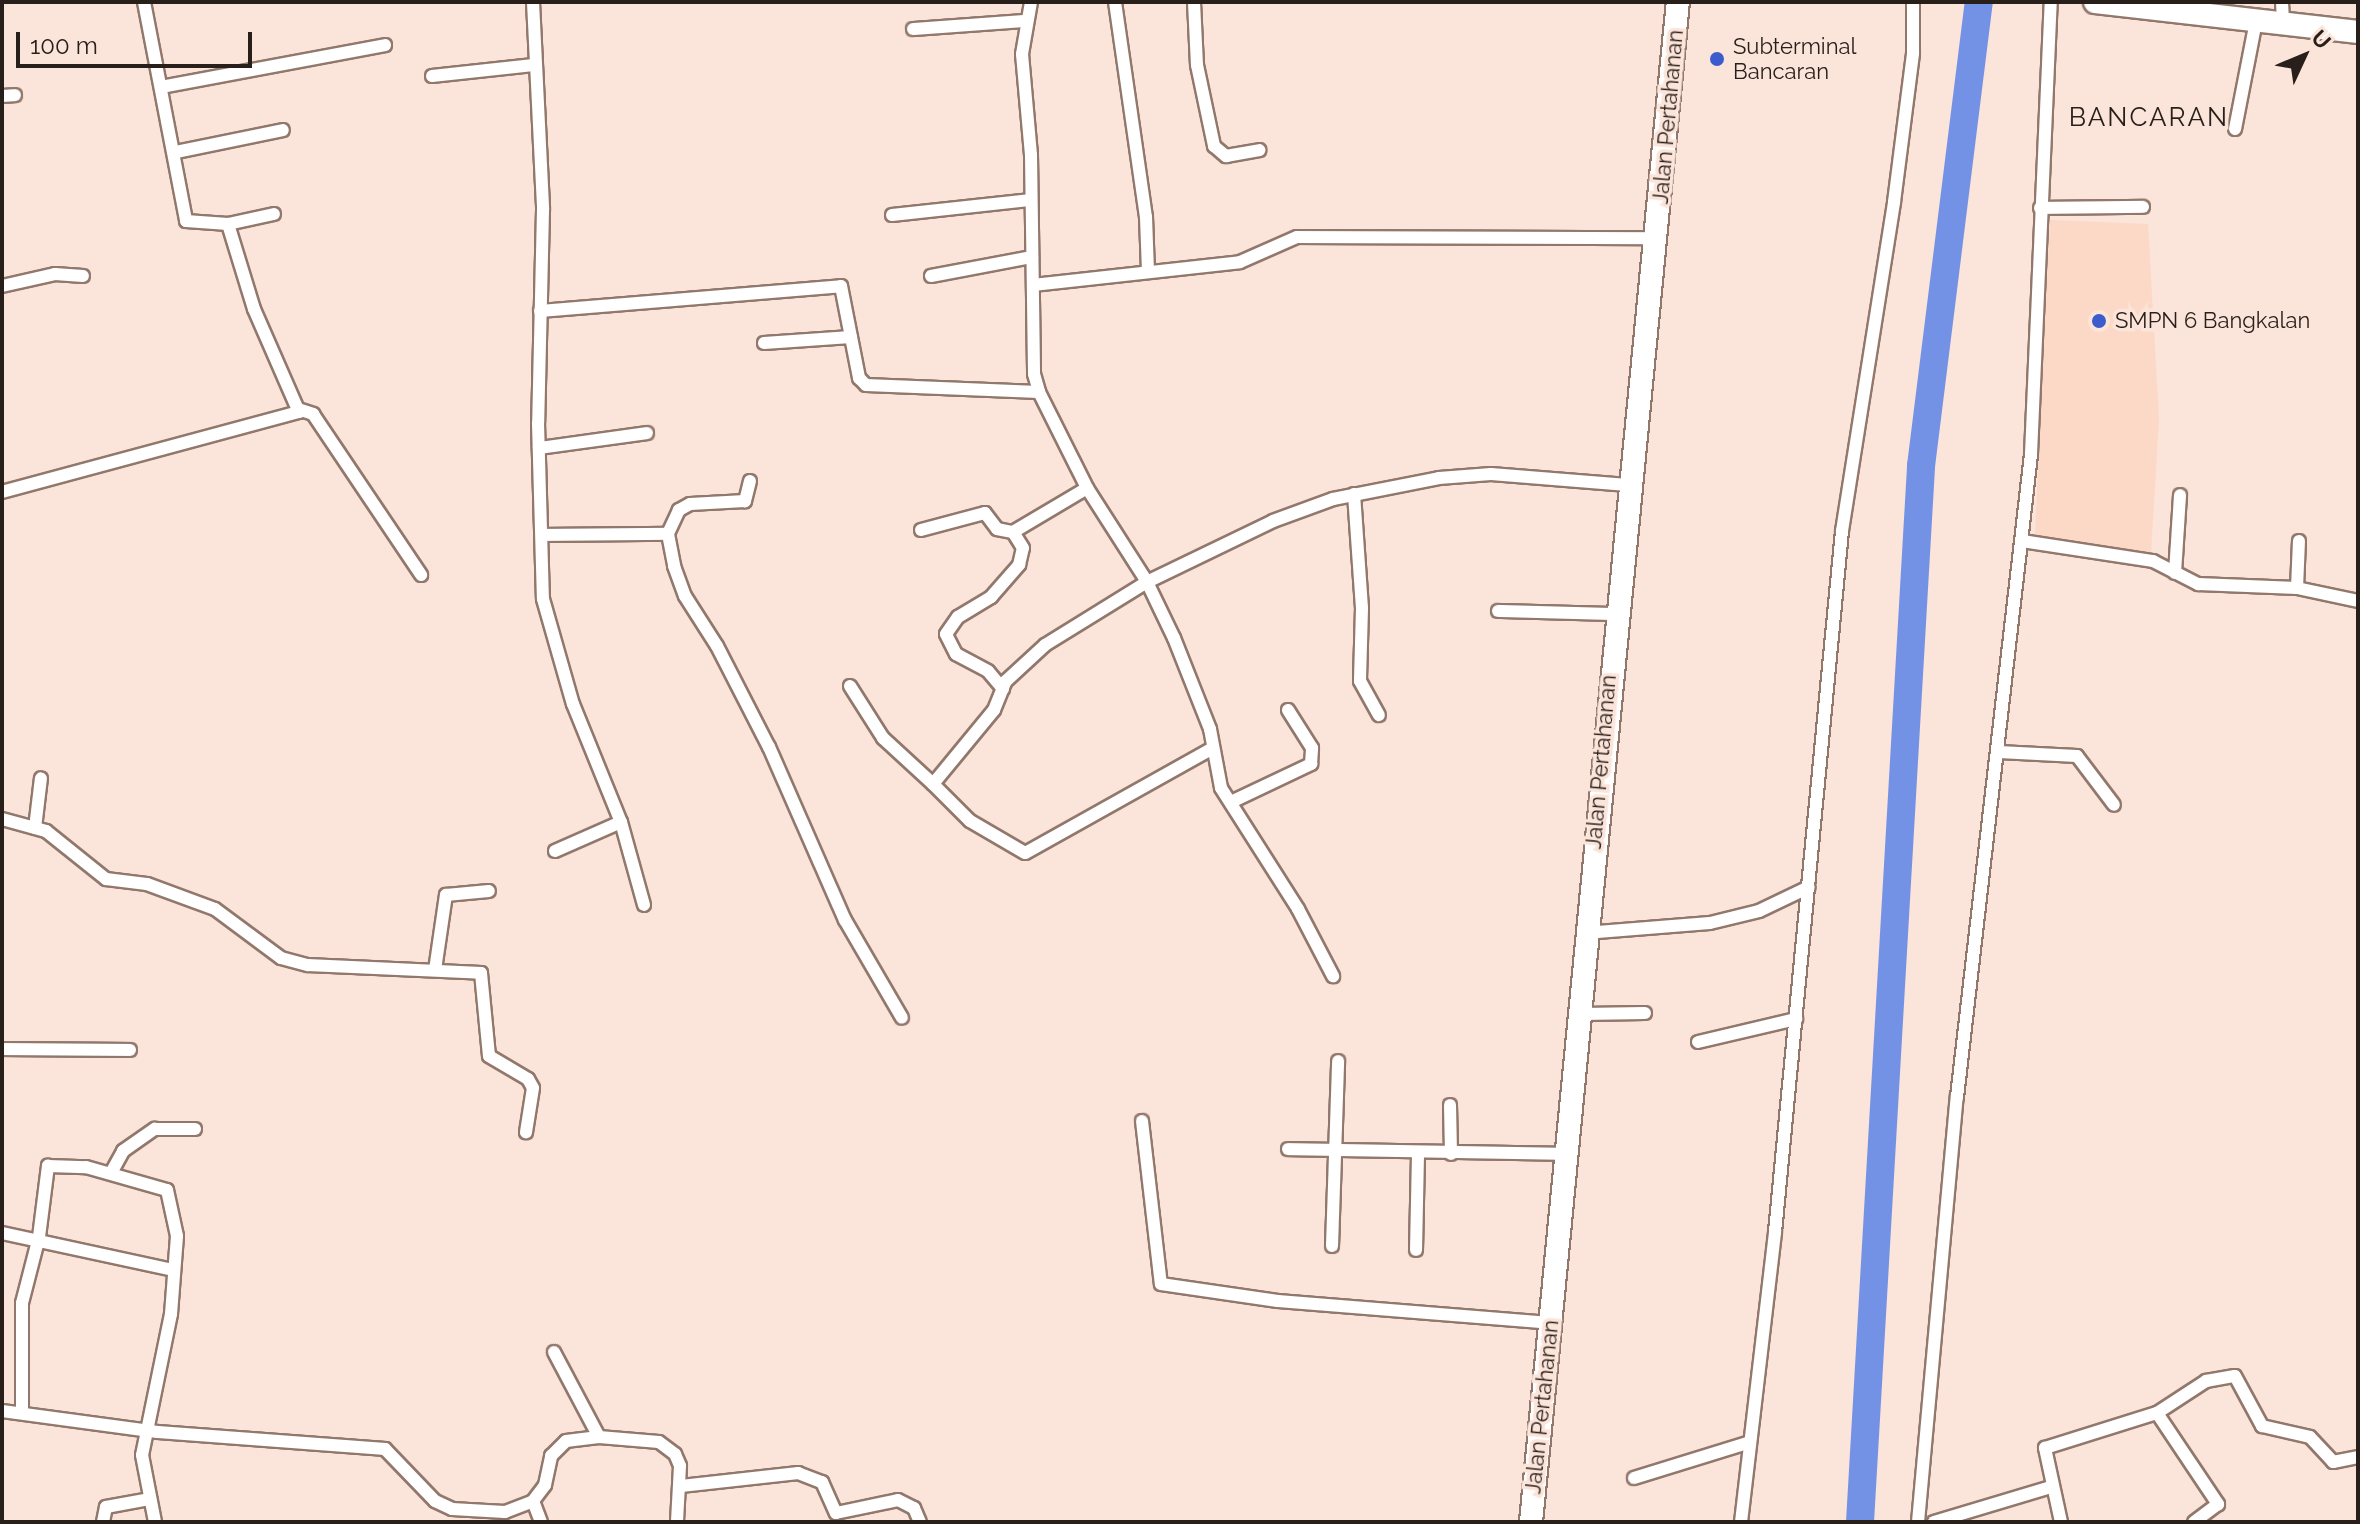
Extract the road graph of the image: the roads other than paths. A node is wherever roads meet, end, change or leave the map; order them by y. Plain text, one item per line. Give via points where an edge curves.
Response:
1 (144, 2) edge
2 (533, 2) edge
3 (1031, 2) edge
4 (1115, 2) edge
5 (1194, 2) edge
6 (1678, 2) edge
7 (1913, 2) edge
8 (2051, 2) edge
9 (2095, 2) edge
10 (2282, 13) edge
11 (1025, 21) junction
12 (2256, 21) junction
13 (913, 29) dead end
14 (2358, 32) edge
15 (385, 45) dead end
16 (533, 65) junction
17 (432, 76) dead end
18 (161, 87) junction
19 (2235, 129) dead end
20 (283, 130) dead end
21 (1259, 150) dead end
22 (176, 152) junction
23 (1031, 200) junction
24 (2143, 207) dead end
25 (2040, 208) junction
26 (274, 214) dead end
27 (892, 215) dead end
28 (228, 224) junction
29 (1657, 238) junction
30 (1032, 257) junction
31 (1148, 271) junction
32 (83, 276) dead end
33 (931, 276) dead end
34 (1033, 285) junction
35 (2, 286) edge
36 (540, 311) junction
37 (851, 337) junction
38 (764, 343) dead end
39 (1039, 392) junction
40 (301, 410) junction
41 (647, 433) dead end
42 (539, 448) junction
43 (750, 481) dead end
44 (1628, 485) junction
45 (1087, 488) junction
46 (2, 492) edge
47 (1354, 494) junction
48 (2180, 495) dead end
49 (921, 530) dead end
50 (1013, 532) junction
51 (668, 534) junction
52 (543, 535) junction
53 (2022, 541) junction
54 (2299, 541) dead end
55 (2175, 573) junction
56 (421, 575) dead end
57 (1147, 582) junction
58 (2297, 588) junction
59 (2358, 601) edge
60 (1498, 611) dead end
61 (1615, 614) junction
62 (850, 686) dead end
63 (1003, 689) junction
64 (1288, 710) dead end
65 (1379, 715) dead end
66 (1213, 748) junction
67 (1999, 752) junction
68 (41, 778) dead end
69 (933, 784) junction
70 (1231, 802) junction
71 (2114, 805) dead end
72 (2, 819) edge
73 (621, 822) junction
74 (35, 828) junction
75 (555, 851) dead end
76 (1809, 887) junction
77 (489, 891) dead end
78 (644, 905) dead end
79 (1585, 933) junction
80 (435, 970) junction
81 (1333, 976) dead end
82 (1645, 1013) dead end
83 (1582, 1014) junction
84 (902, 1018) dead end
85 (1796, 1019) junction
86 (1698, 1042) dead end
87 (2, 1049) edge
88 (130, 1050) dead end
89 (1338, 1061) dead end
90 (1450, 1105) dead end
91 (1142, 1121) dead end
92 (195, 1129) dead end
93 (526, 1132) dead end
94 (1288, 1149) dead end
95 (1338, 1154) junction
96 (1418, 1154) junction
97 (1451, 1154) junction
98 (1567, 1154) junction
99 (111, 1173) junction
100 (2, 1233) edge
101 (39, 1237) junction
102 (1332, 1246) dead end
103 (1416, 1250) dead end
104 (173, 1270) junction
105 (1550, 1323) junction
106 (554, 1352) dead end
107 (2, 1411) edge
108 (22, 1413) junction
109 (2157, 1413) junction
110 (144, 1430) junction
111 (599, 1437) junction
112 (1750, 1442) junction
113 (2358, 1457) edge
114 (1634, 1478) dead end
115 (681, 1486) junction
116 (2051, 1487) junction
117 (150, 1499) junction
118 (533, 1501) junction
119 (831, 1516) edge
120 (103, 1522) edge
121 (155, 1522) edge
122 (541, 1522) edge
123 (677, 1522) edge
124 (920, 1522) edge
125 (1531, 1522) edge
126 (1741, 1522) edge
127 (1918, 1522) edge
128 (1934, 1522) edge
129 (2061, 1522) edge
130 (2194, 1522) edge

1 - 18 street
2 - 16 street
3 - 11 street
4 - 31 street via 1146,217
5 - 21 street via 1197,65 1214,146 1226,156
6 - 29 highway, Jalan Pertahanan
7 - 76 street via 1913,53 1894,202 1842,531
8 - 25 street
9 - 12 highway
10 - 12 highway
10 - 14 highway
11 - 13 street
11 - 23 street via 1023,103
12 - 19 street
15 - 18 street
16 - 17 street
16 - 36 street via 543,210
18 - 22 street
20 - 22 street
22 - 28 street via 186,221
23 - 27 street
23 - 30 street
24 - 25 street
25 - 53 street via 2031,454
26 - 28 street
28 - 40 street via 254,309
29 - 31 street via 1297,237 1240,262
29 - 44 highway, Jalan Pertahanan
30 - 33 street
30 - 34 street
31 - 34 street
32 - 35 street via 55,274
34 - 39 street
36 - 37 street via 841,286
36 - 42 street
37 - 38 street
37 - 39 street via 859,378 866,385
39 - 45 street
40 - 46 street
40 - 56 street via 313,414
41 - 42 street
42 - 52 street
43 - 51 street via 745,501 684,506
44 - 47 street via 1491,474
44 - 61 highway, Jalan Pertahanan
45 - 50 street
45 - 57 street
47 - 57 street via 1273,521
47 - 65 street via 1362,608 1360,681
48 - 55 street
49 - 50 street via 985,513 997,529
50 - 63 street via 1023,548 1019,565 991,597 958,617 946,634 956,654 988,671
51 - 52 street
51 - 84 street via 685,596 739,686 845,920
52 - 73 street via 547,614 573,704
53 - 55 street via 2153,561
53 - 67 street
54 - 58 street
55 - 58 street via 2198,584
57 - 63 street via 1061,633 1015,671
57 - 66 street via 1191,679
58 - 59 street
60 - 61 street
61 - 79 highway, Jalan Pertahanan
62 - 69 street via 883,738
63 - 69 street via 994,710
64 - 70 street via 1312,748 1311,764
66 - 69 street via 1025,853 1016,853 970,821
66 - 70 street via 1218,781
67 - 71 street via 2077,756
67 - 127 street via 1956,1112
68 - 74 street
70 - 81 street
72 - 74 street
73 - 75 street
73 - 78 street
74 - 80 street via 66,844 106,879 147,884 215,909 281,958 308,965
76 - 79 street via 1759,911 1710,923
76 - 85 street
77 - 80 street via 446,895
79 - 83 highway, Jalan Pertahanan
80 - 93 street via 484,975 489,1056 533,1088
82 - 83 street
83 - 98 highway, Jalan Pertahanan
85 - 86 street
85 - 112 street
87 - 88 street
89 - 95 street
90 - 97 street
91 - 105 street via 1161,1284 1278,1301
92 - 99 street via 155,1129 123,1151
94 - 95 street
95 - 96 street
95 - 102 street
96 - 97 street
96 - 103 street
97 - 98 street
98 - 105 highway, Jalan Pertahanan
99 - 101 street via 48,1166
99 - 104 street via 172,1195 177,1236
100 - 101 street
101 - 104 street
101 - 108 street via 22,1303
104 - 110 street via 171,1314
105 - 125 highway, Jalan Pertahanan
106 - 111 street
107 - 108 street
108 - 110 street
109 - 113 street via 2206,1381 2235,1376 2262,1426 2310,1437 2333,1462
109 - 116 street via 2049,1444 2044,1459
109 - 130 street via 2218,1504
110 - 117 street via 142,1455
110 - 118 street via 385,1449 423,1490 452,1509 505,1512
111 - 115 street via 667,1446 680,1466
111 - 118 street via 557,1447 545,1485
112 - 114 street
112 - 126 street
115 - 119 street via 798,1473 822,1482
115 - 123 street
116 - 128 street
116 - 129 street
117 - 120 street via 106,1507
117 - 121 street
118 - 122 street
119 - 124 street via 898,1500 914,1508

